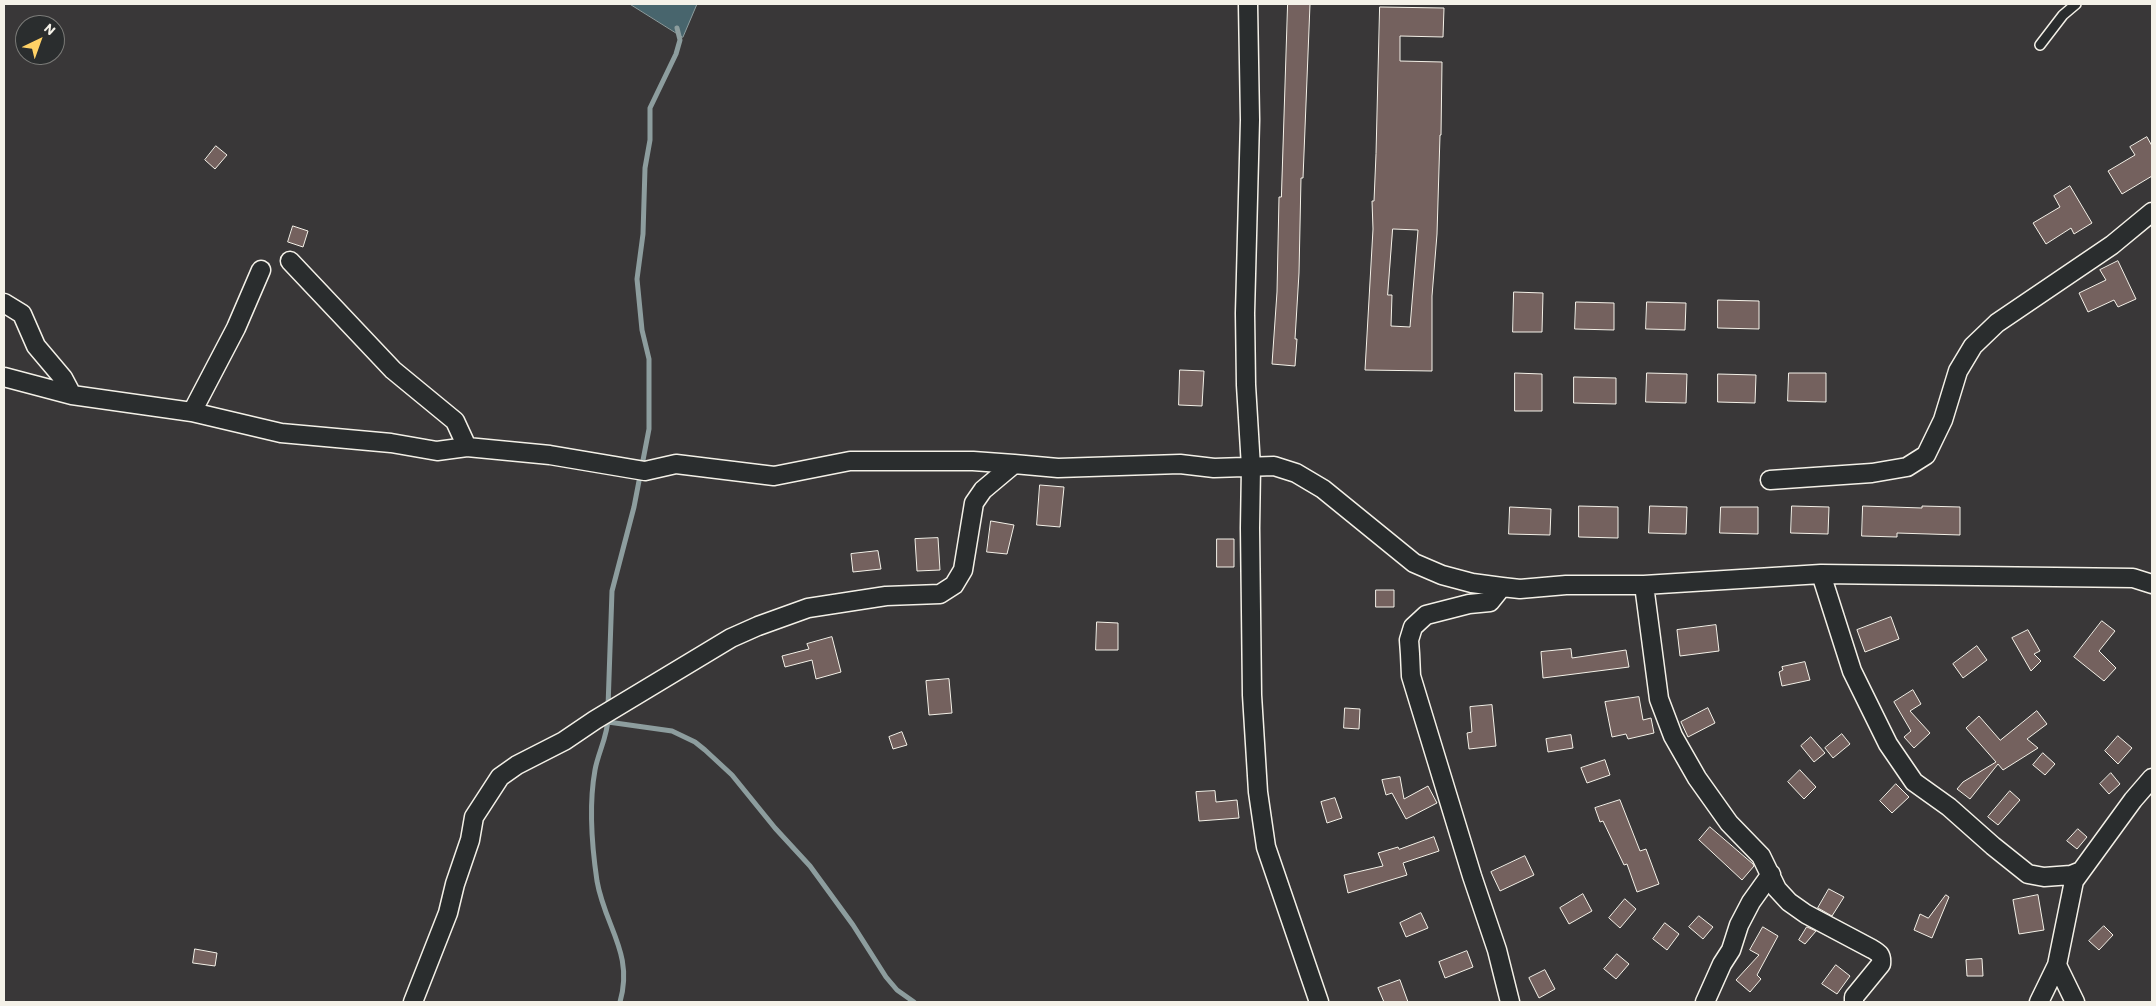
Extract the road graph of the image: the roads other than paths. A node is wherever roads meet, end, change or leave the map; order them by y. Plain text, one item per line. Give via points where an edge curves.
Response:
1 (1248, 4) edge
2 (2076, 4) edge
3 (2040, 45) dead end
4 (2152, 212) edge
5 (290, 260) dead end
6 (261, 270) dead end
7 (4, 304) edge
8 (4, 377) edge
9 (72, 395) junction
10 (192, 412) junction
11 (467, 447) junction
12 (1014, 464) junction
13 (1251, 468) junction
14 (1770, 480) dead end
15 (1821, 574) junction
16 (2152, 576) edge
17 (2133, 578) junction
18 (2152, 584) edge
19 (1644, 585) junction
20 (1502, 587) junction
21 (2152, 778) edge
22 (2081, 871) junction
23 (1771, 874) junction
24 (2058, 964) junction
25 (2041, 997) edge
26 (413, 1002) edge
27 (1319, 1002) edge
28 (1510, 1002) edge
29 (1706, 1002) edge
30 (1854, 1002) edge
31 (2024, 1002) edge
32 (2075, 1002) edge

1 - 13 street via 1250,120 1245,313
2 - 3 lane via 2063,15
4 - 14 street via 2112,244 1997,323 1973,346 1958,371 1943,420 1926,456 1906,467 1872,473
5 - 11 street via 393,370 455,421
6 - 10 street via 236,328
7 - 9 street via 22,314 36,346 63,378
8 - 9 street
9 - 10 street
10 - 11 street via 281,433 391,443 437,451
11 - 12 street via 550,455 645,471 676,464 774,476 850,461
12 - 13 street via 1058,468 1180,464
12 - 26 street via 982,490 974,503 963,570 954,585 940,594 886,596 808,608 758,626 731,638 564,742 516,765 500,777 474,817 448,913
13 - 20 street via 1274,466 1296,473 1323,489 1414,563 1442,575
13 - 27 street via 1252,695 1258,792 1266,847
15 - 17 street
15 - 19 street
15 - 22 street via 1852,671 1888,744 1914,782 1949,806 2028,874 2044,877
16 - 17 street
17 - 18 street
19 - 20 street
19 - 23 street via 1659,699 1673,736 1697,778 1729,823 1761,856
20 - 28 street via 1490,602 1426,615 1412,627 1409,640 1411,676 1497,950
21 - 22 street
22 - 24 street via 2074,881
23 - 29 street via 1739,925 1732,950 1722,964
23 - 30 street via 1777,889 1789,902 1880,954 1881,964 1854,997
24 - 25 street
24 - 32 street
25 - 31 street

